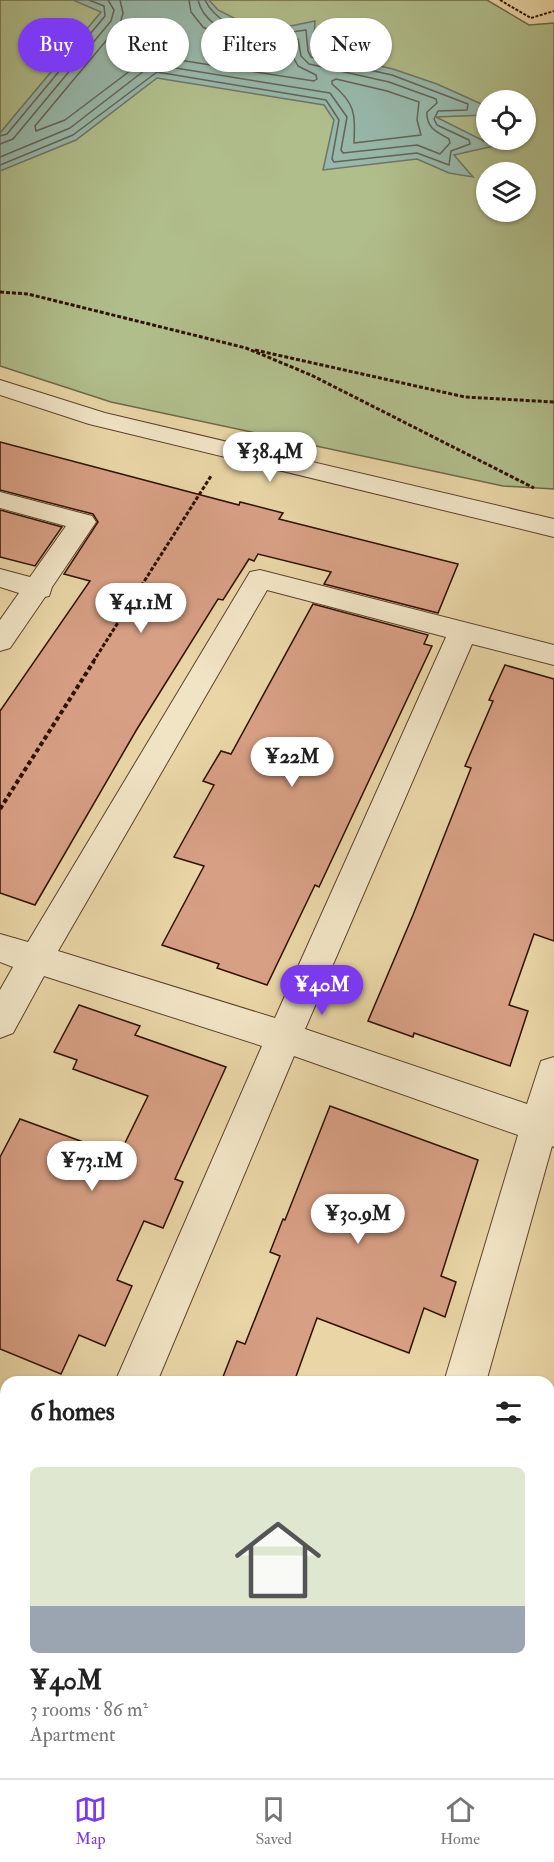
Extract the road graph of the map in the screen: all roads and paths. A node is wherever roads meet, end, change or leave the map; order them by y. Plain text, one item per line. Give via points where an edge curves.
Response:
1 (500, 0) edge
2 (554, 11) edge
3 (0, 292) edge
4 (246, 348) junction
5 (0, 387) edge
6 (554, 402) edge
7 (227, 450) junction
8 (534, 488) dead end
9 (0, 500) edge
10 (554, 528) edge
11 (0, 578) edge
12 (39, 589) junction
13 (463, 631) junction
14 (0, 641) edge
15 (554, 655) edge
16 (0, 809) edge
17 (0, 948) edge
18 (36, 959) junction
19 (0, 1022) edge
20 (284, 1037) junction
21 (554, 1073) edge
22 (546, 1127) edge
23 (139, 1376) edge
24 (467, 1376) edge

1 - 2 path via 531,18
3 - 4 path via 28,294
4 - 6 path via 465,397
4 - 8 path via 311,375
5 - 7 street via 98,419
7 - 10 street
7 - 16 path
9 - 12 street via 83,522
11 - 12 street
12 - 14 street
13 - 15 street
13 - 18 street via 260,579
13 - 20 street
17 - 18 street
18 - 19 street
18 - 20 street
20 - 22 street
20 - 23 street
21 - 22 street
22 - 24 street

